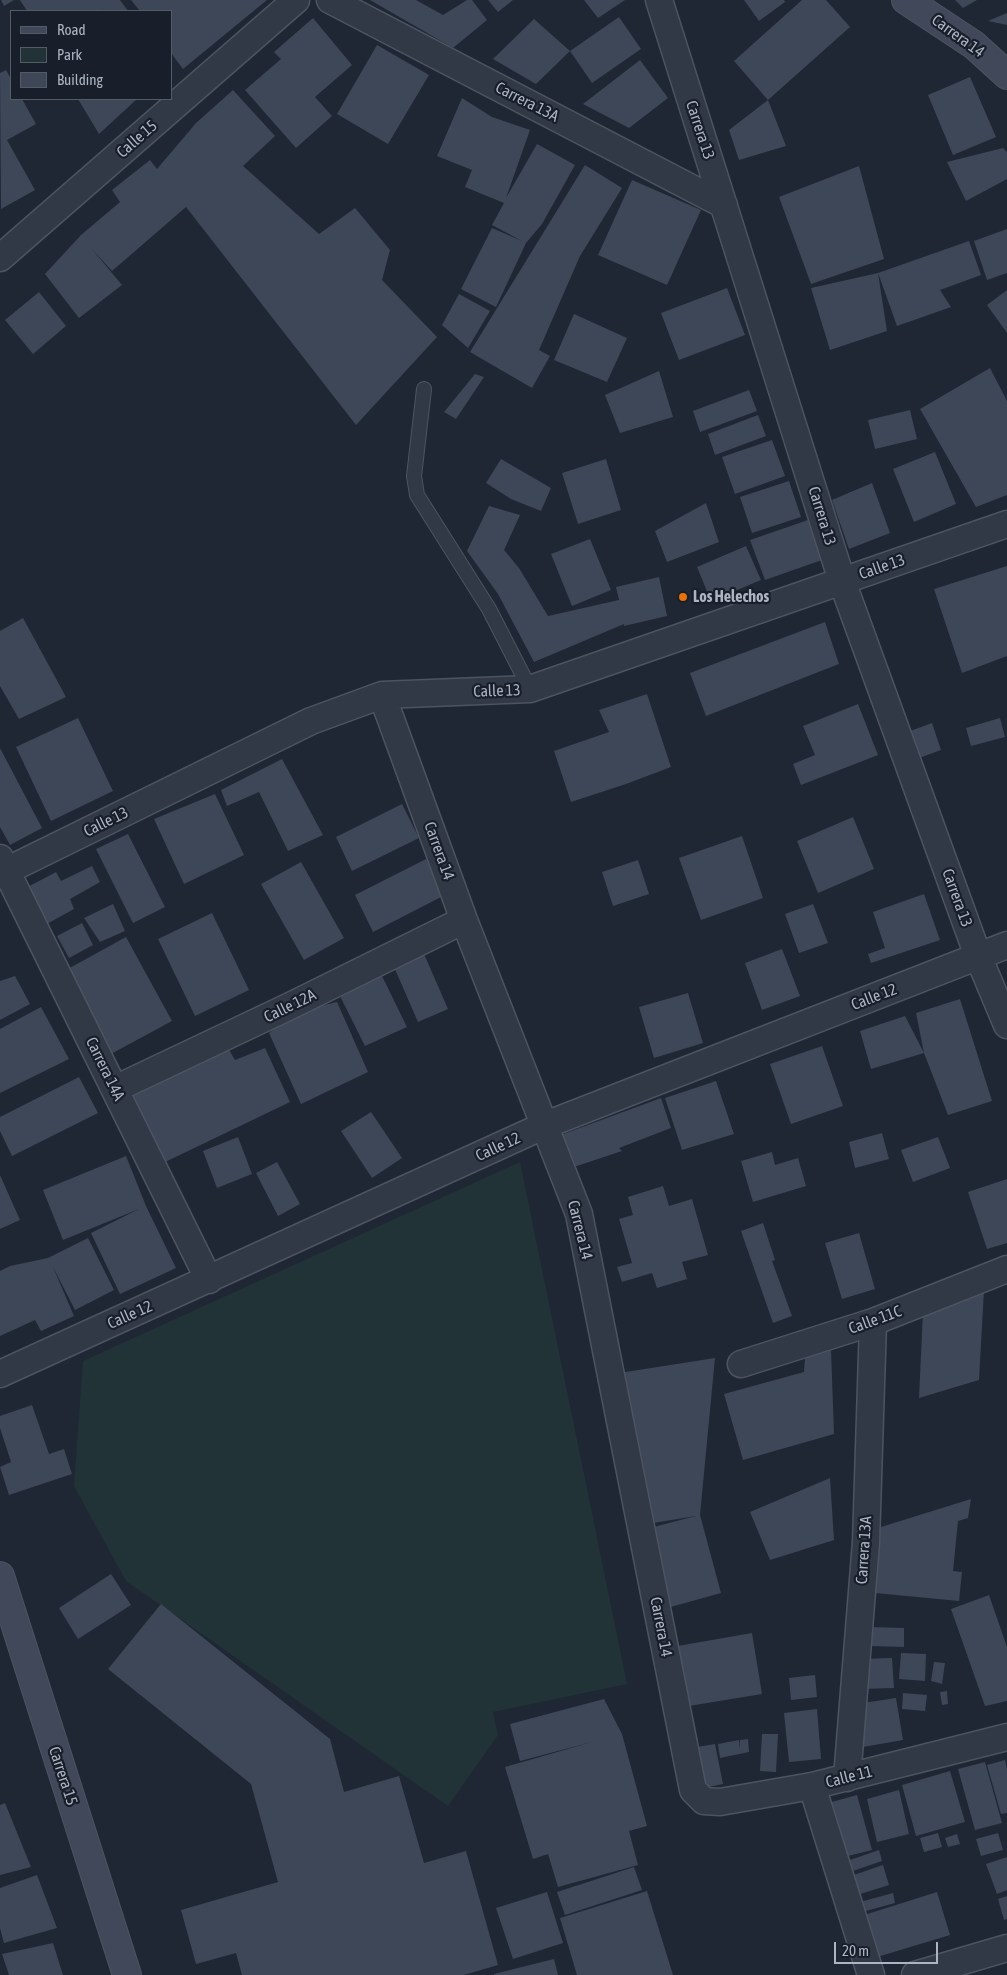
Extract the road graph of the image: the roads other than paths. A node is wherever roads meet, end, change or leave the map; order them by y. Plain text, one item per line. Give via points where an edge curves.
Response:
1 (296, 0) edge
2 (330, 0) edge
3 (659, 0) edge
4 (906, 0) edge
5 (1007, 75) edge
6 (724, 204) junction
7 (0, 258) edge
8 (424, 389) dead end
9 (1007, 524) edge
10 (842, 581) junction
11 (530, 690) junction
12 (382, 695) junction
13 (2, 868) edge
14 (464, 920) junction
15 (1007, 945) edge
16 (978, 956) junction
17 (1007, 1025) edge
18 (115, 1089) junction
19 (544, 1126) junction
20 (1007, 1269) edge
21 (209, 1280) junction
22 (873, 1322) junction
23 (741, 1364) dead end
24 (0, 1374) edge
25 (0, 1576) edge
26 (1007, 1737) edge
27 (846, 1778) junction
28 (812, 1786) junction
29 (693, 1790) joint
30 (1007, 1948) edge
31 (126, 1975) edge
32 (871, 1975) edge
33 (915, 1975) edge

1 - 7 street, Calle 15
2 - 6 street, Carrera 13A
3 - 6 street, Carrera 13
4 - 5 street, Carrera 14 via 974,45
6 - 10 street, Carrera 13
8 - 11 lane via 414,476 417,495 489,609
9 - 10 street, Calle 13
10 - 11 street, Calle 13
10 - 16 street, Carrera 13
11 - 12 street, Calle 13
12 - 13 street, Calle 13 via 311,721
12 - 14 street, Carrera 14
13 - 18 street, Carrera 14A
14 - 18 street, Calle 12A
14 - 19 street, Carrera 14
15 - 16 street, Calle 12
16 - 17 street, Carrera 13
16 - 19 street, Calle 12
18 - 21 street, Carrera 14A
19 - 21 street, Calle 12
19 - 29 street, Carrera 14 via 579,1214
20 - 22 street, Calle 11C
21 - 24 street, Calle 12
22 - 23 street, Calle 11C
22 - 27 street, Carrera 13A via 866,1542
25 - 31 street, Carrera 15
26 - 27 street, Calle 11
27 - 28 street, Calle 11
28 - 29 street, Calle 11 via 720,1802 704,1801
28 - 32 street
30 - 33 street

